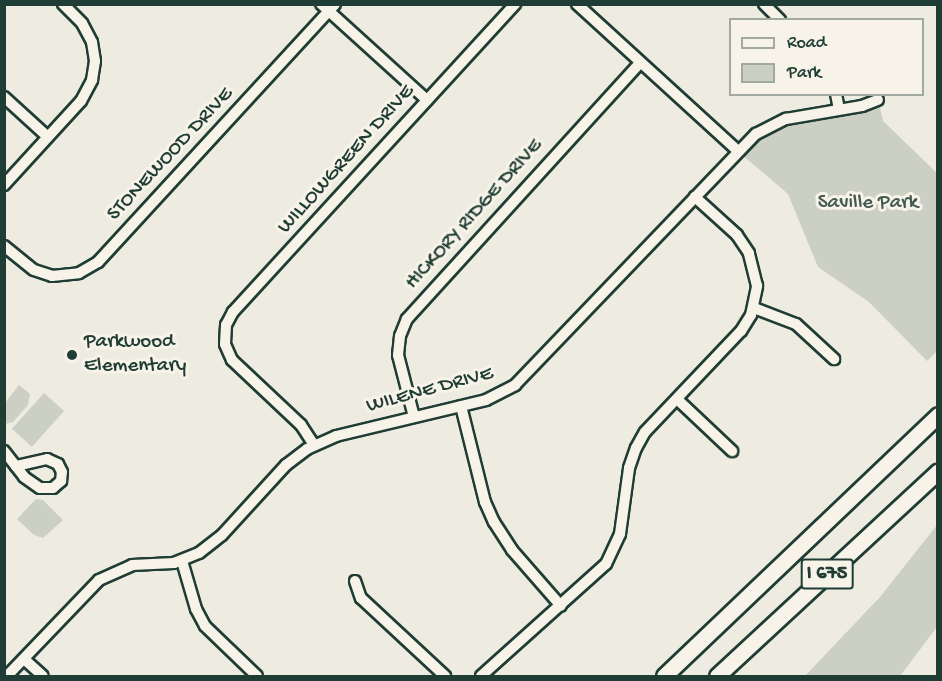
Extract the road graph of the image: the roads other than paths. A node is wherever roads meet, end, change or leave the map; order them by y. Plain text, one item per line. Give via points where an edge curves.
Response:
1 (63, 4) edge
2 (84, 4) edge
3 (514, 4) edge
4 (577, 4) edge
5 (764, 4) edge
6 (328, 7) edge
7 (75, 14) junction
8 (778, 18) edge
9 (640, 63) junction
10 (836, 96) edge
11 (4, 97) edge
12 (427, 100) junction
13 (878, 100) dead end
14 (839, 109) junction
15 (48, 137) junction
16 (738, 151) junction
17 (4, 185) edge
18 (695, 197) junction
19 (4, 246) edge
20 (754, 308) junction
21 (834, 358) dead end
22 (677, 399) junction
23 (461, 406) junction
24 (938, 416) edge
25 (414, 417) junction
26 (314, 445) junction
27 (4, 451) edge
28 (732, 452) dead end
29 (16, 466) dead end
30 (938, 471) edge
31 (182, 561) junction
32 (355, 581) dead end
33 (561, 606) junction
34 (725, 617) junction
35 (24, 659) junction
36 (7, 676) edge
37 (43, 676) edge
38 (257, 676) edge
39 (445, 676) edge
40 (481, 676) edge
41 (652, 676) edge
42 (664, 676) edge
43 (717, 676) edge

1 - 7 street
2 - 7 street
3 - 12 street, WILLOWGREEN DRIVE
4 - 9 street
5 - 8 street
6 - 12 street
6 - 19 street, STONEWOOD DRIVE via 98,262 79,273 52,276 34,270
7 - 15 street via 92,42 95,71 81,101
9 - 16 street
9 - 25 street, HICKORY RIDGE DRIVE via 407,319 398,355
10 - 14 street
11 - 15 street
12 - 26 street, WILLOWGREEN DRIVE via 233,312 225,334 232,360 301,425
13 - 14 street, WILENE DRIVE
14 - 16 street, WILENE DRIVE via 777,122
15 - 17 street
16 - 18 street, WILENE DRIVE
18 - 20 street via 737,236 749,253 757,280
18 - 23 street, WILENE DRIVE via 526,375 496,396
20 - 21 street via 796,324
20 - 22 street via 741,331
22 - 28 street
22 - 33 street via 645,432 636,448 629,468 620,534 612,555
23 - 25 street, WILENE DRIVE
23 - 33 street via 485,502 494,522 512,550
24 - 34 highway, I 675
25 - 26 street, WILENE DRIVE
26 - 31 street, WILENE DRIVE via 286,465 215,542
27 - 29 street
30 - 43 highway, I 675
31 - 35 street, WILENE DRIVE via 132,565 105,576
31 - 38 street via 205,626
32 - 39 street via 361,598
33 - 40 street
34 - 41 highway
34 - 42 highway, I 675
35 - 36 street, WILENE DRIVE
35 - 37 street

